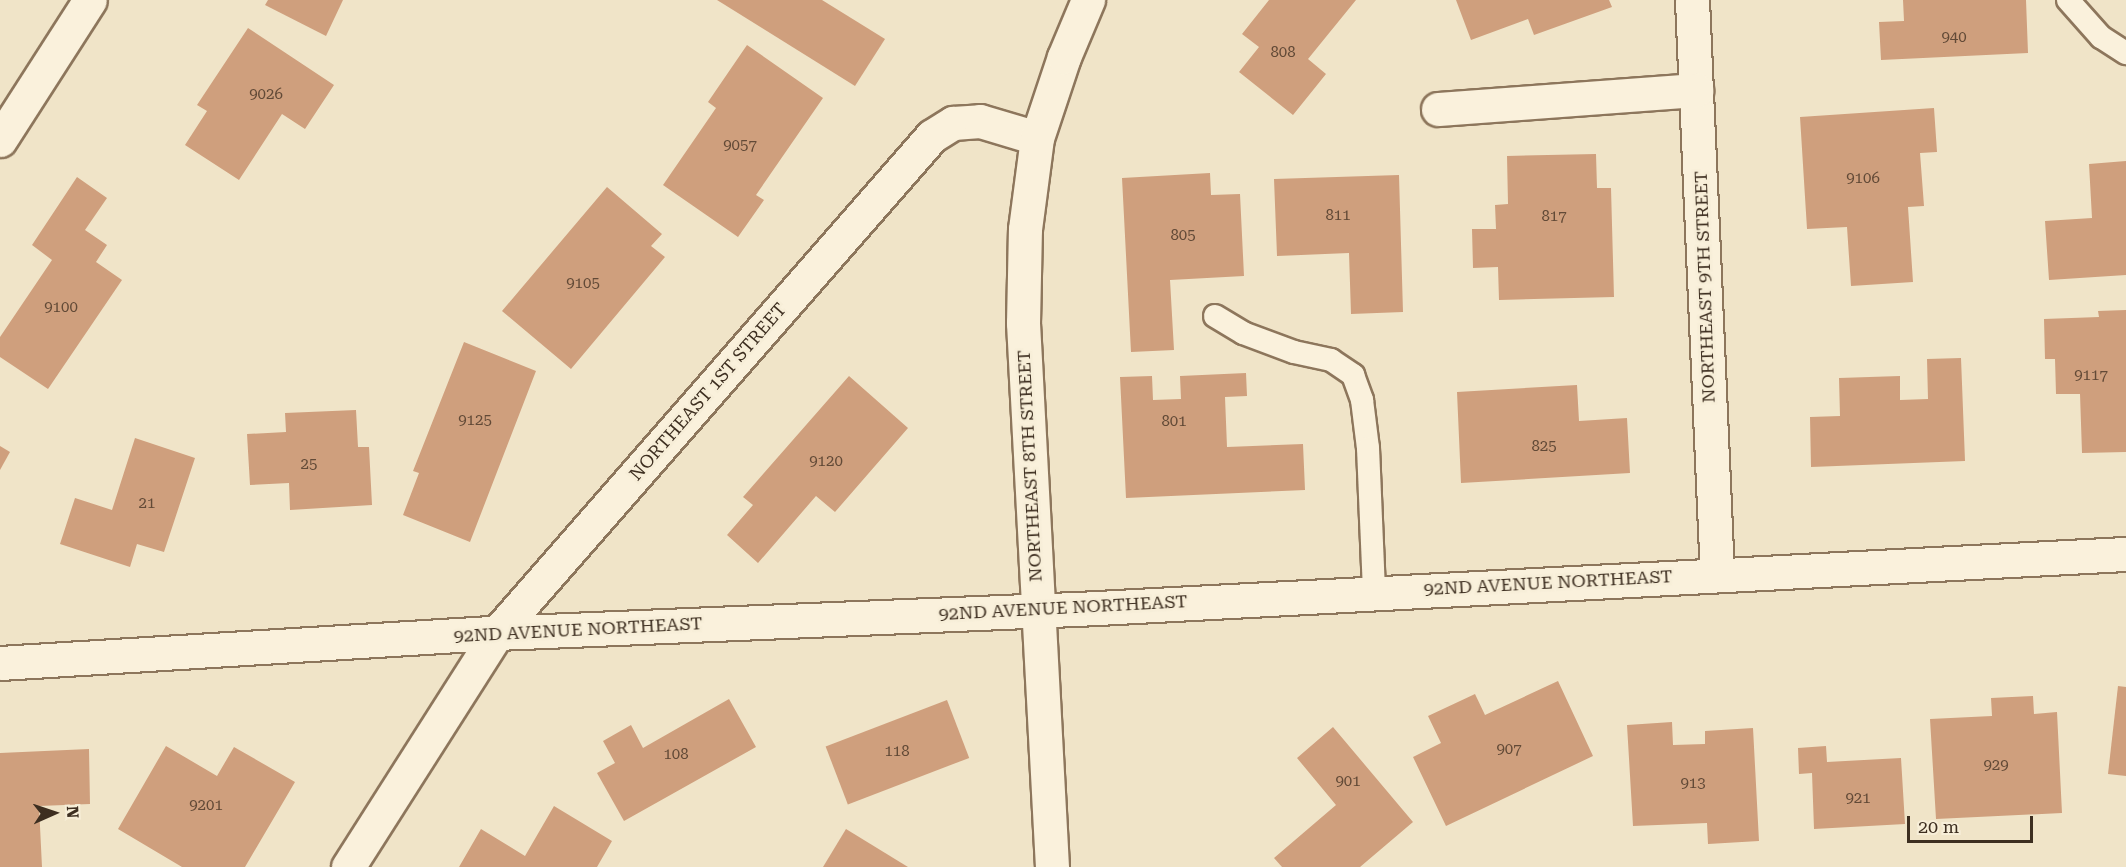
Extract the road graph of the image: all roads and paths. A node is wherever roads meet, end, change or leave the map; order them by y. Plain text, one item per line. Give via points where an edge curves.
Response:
1 (90, 0) edge
2 (1088, 0) edge
3 (1692, 0) edge
4 (2068, 0) edge
5 (2126, 54) edge
6 (1696, 90) junction
7 (1438, 109) dead end
8 (1038, 138) junction
9 (0, 140) edge
10 (1215, 316) dead end
11 (2126, 554) edge
12 (1717, 575) junction
13 (1374, 592) junction
14 (1038, 610) junction
15 (497, 633) junction
16 (0, 663) edge
17 (348, 867) edge
18 (1052, 867) edge

1 - 9 main road
2 - 8 main road via 1064,57
3 - 6 main road, NORTHEAST 9TH STREET
4 - 5 lane via 2102,37
6 - 7 main road
6 - 12 main road, NORTHEAST 9TH STREET
8 - 14 main road, NORTHEAST 8TH STREET via 1025,229 1023,323
8 - 15 main road, NORTHEAST 1ST STREET via 980,121 953,123 932,136
10 - 13 lane via 1243,333 1294,352 1331,360 1353,375 1362,400 1368,448
11 - 12 main road, 92ND AVENUE NORTHEAST
12 - 13 main road, 92ND AVENUE NORTHEAST
13 - 14 main road, 92ND AVENUE NORTHEAST
14 - 15 main road, 92ND AVENUE NORTHEAST
14 - 18 main road, NORTHEAST 8TH STREET
15 - 16 main road, 92ND AVENUE NORTHEAST
15 - 17 main road, NORTHEAST 1ST STREET

